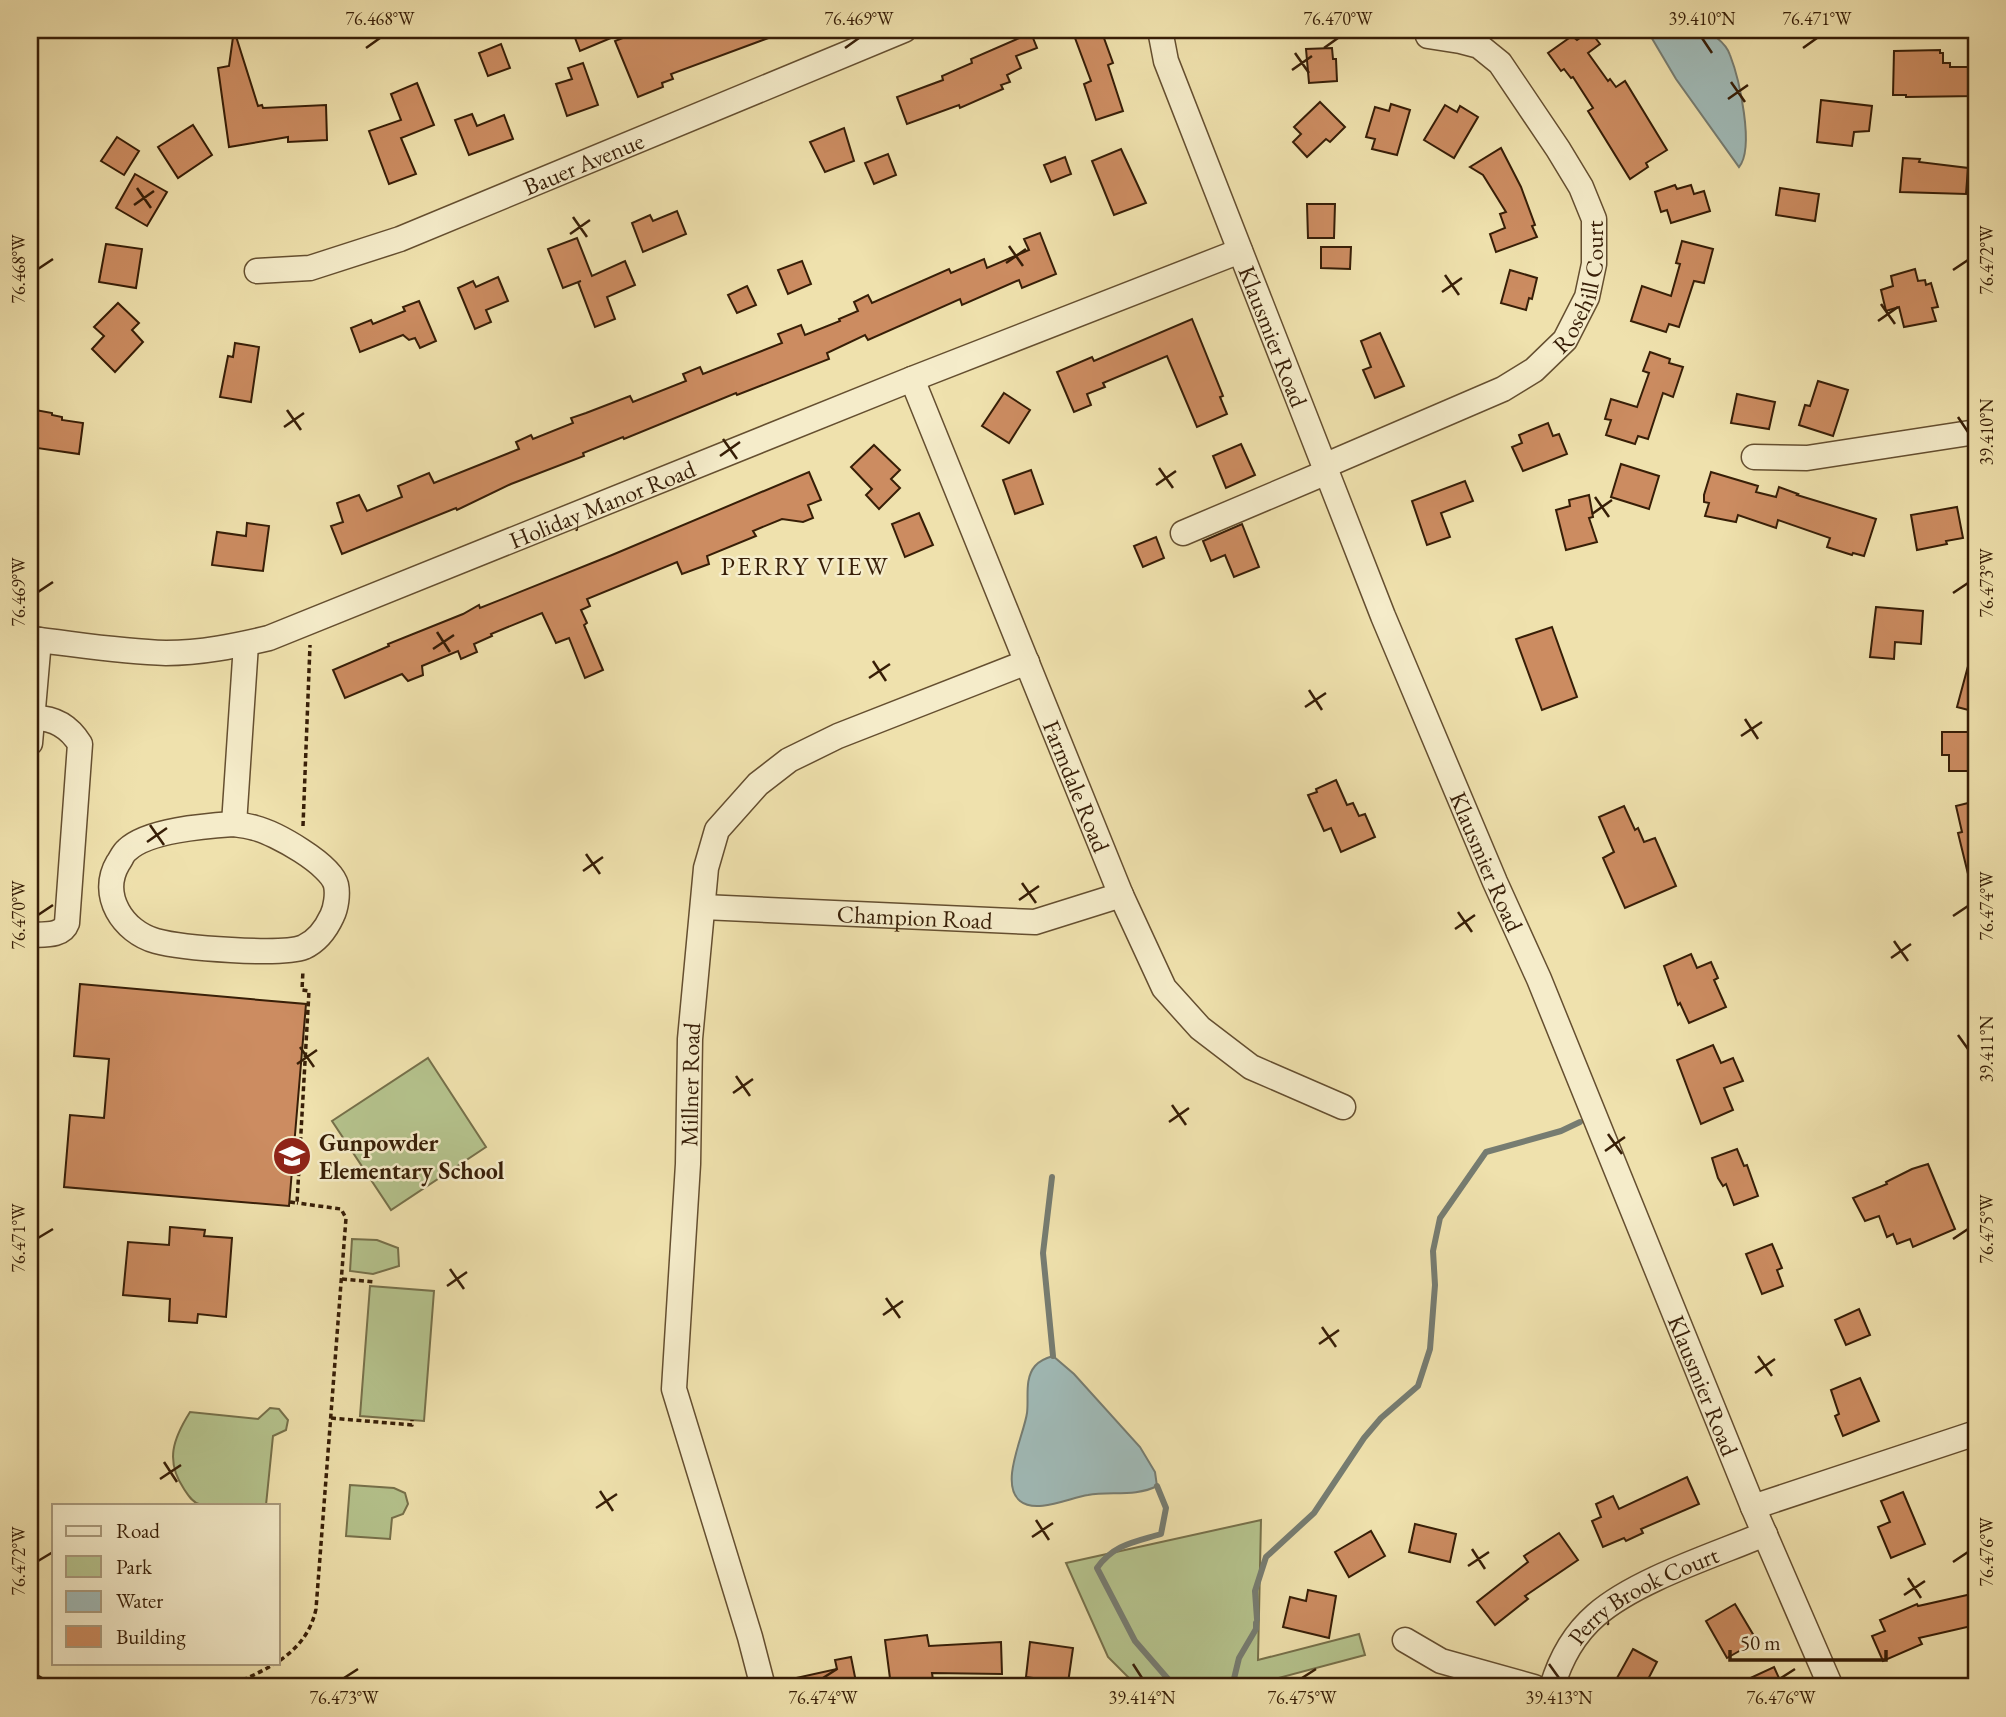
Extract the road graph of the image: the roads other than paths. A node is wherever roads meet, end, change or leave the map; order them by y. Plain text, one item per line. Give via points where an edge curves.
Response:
1 (904, 30) edge
2 (1160, 30) edge
3 (1429, 36) dead end
4 (1240, 251) junction
5 (257, 271) dead end
6 (912, 379) junction
7 (1976, 432) edge
8 (1754, 457) dead end
9 (1325, 469) junction
10 (1183, 533) dead end
11 (35, 639) edge
12 (246, 644) junction
13 (1027, 662) junction
14 (32, 718) junction
15 (30, 743) edge
16 (234, 824) junction
17 (1121, 895) junction
18 (703, 907) junction
19 (30, 935) edge
20 (1343, 1107) dead end
21 (1976, 1433) edge
22 (1753, 1507) junction
23 (1765, 1534) junction
24 (1405, 1640) dead end
25 (762, 1687) edge
26 (1534, 1687) edge
27 (1552, 1687) edge
28 (1831, 1687) edge

1 - 5 street, Bauer Avenue via 400,239 310,268
2 - 4 street, Klausmier Road via 1166,61
3 - 9 street, Rosehill Court via 1479,46 1500,63 1558,149 1594,219 1594,264 1587,297 1565,340 1534,370 1503,389
4 - 6 street, Holiday Manor Road
4 - 9 street, Klausmier Road
6 - 12 street, Holiday Manor Road via 314,621
6 - 13 street, Farmdale Road
7 - 8 street via 1807,458
9 - 10 street, Rosehill Court
9 - 22 street, Klausmier Road via 1641,1225
11 - 12 street, Holiday Manor Road via 167,653
11 - 14 street
12 - 16 street
13 - 17 street, Farmdale Road
13 - 18 street, Millner Road via 838,736 789,760 758,784 717,830 706,868
14 - 15 street
14 - 19 street via 62,724 80,744 66,928 60,933
16 - 16 street via 187,827 127,850 111,876 115,909 128,926 174,945 288,952 323,933 336,897 336,884 326,869 283,841
17 - 18 street, Champion Road via 1035,922
17 - 20 street, Farmdale Road via 1164,988 1199,1028 1251,1067
18 - 25 street, Millner Road via 690,1039 688,1164 674,1389
21 - 22 street
22 - 23 street, Klausmier Road
23 - 27 street, Perry Brook Court via 1619,1598 1596,1615 1567,1649
23 - 28 street, Klausmier Road
24 - 26 street via 1441,1661

